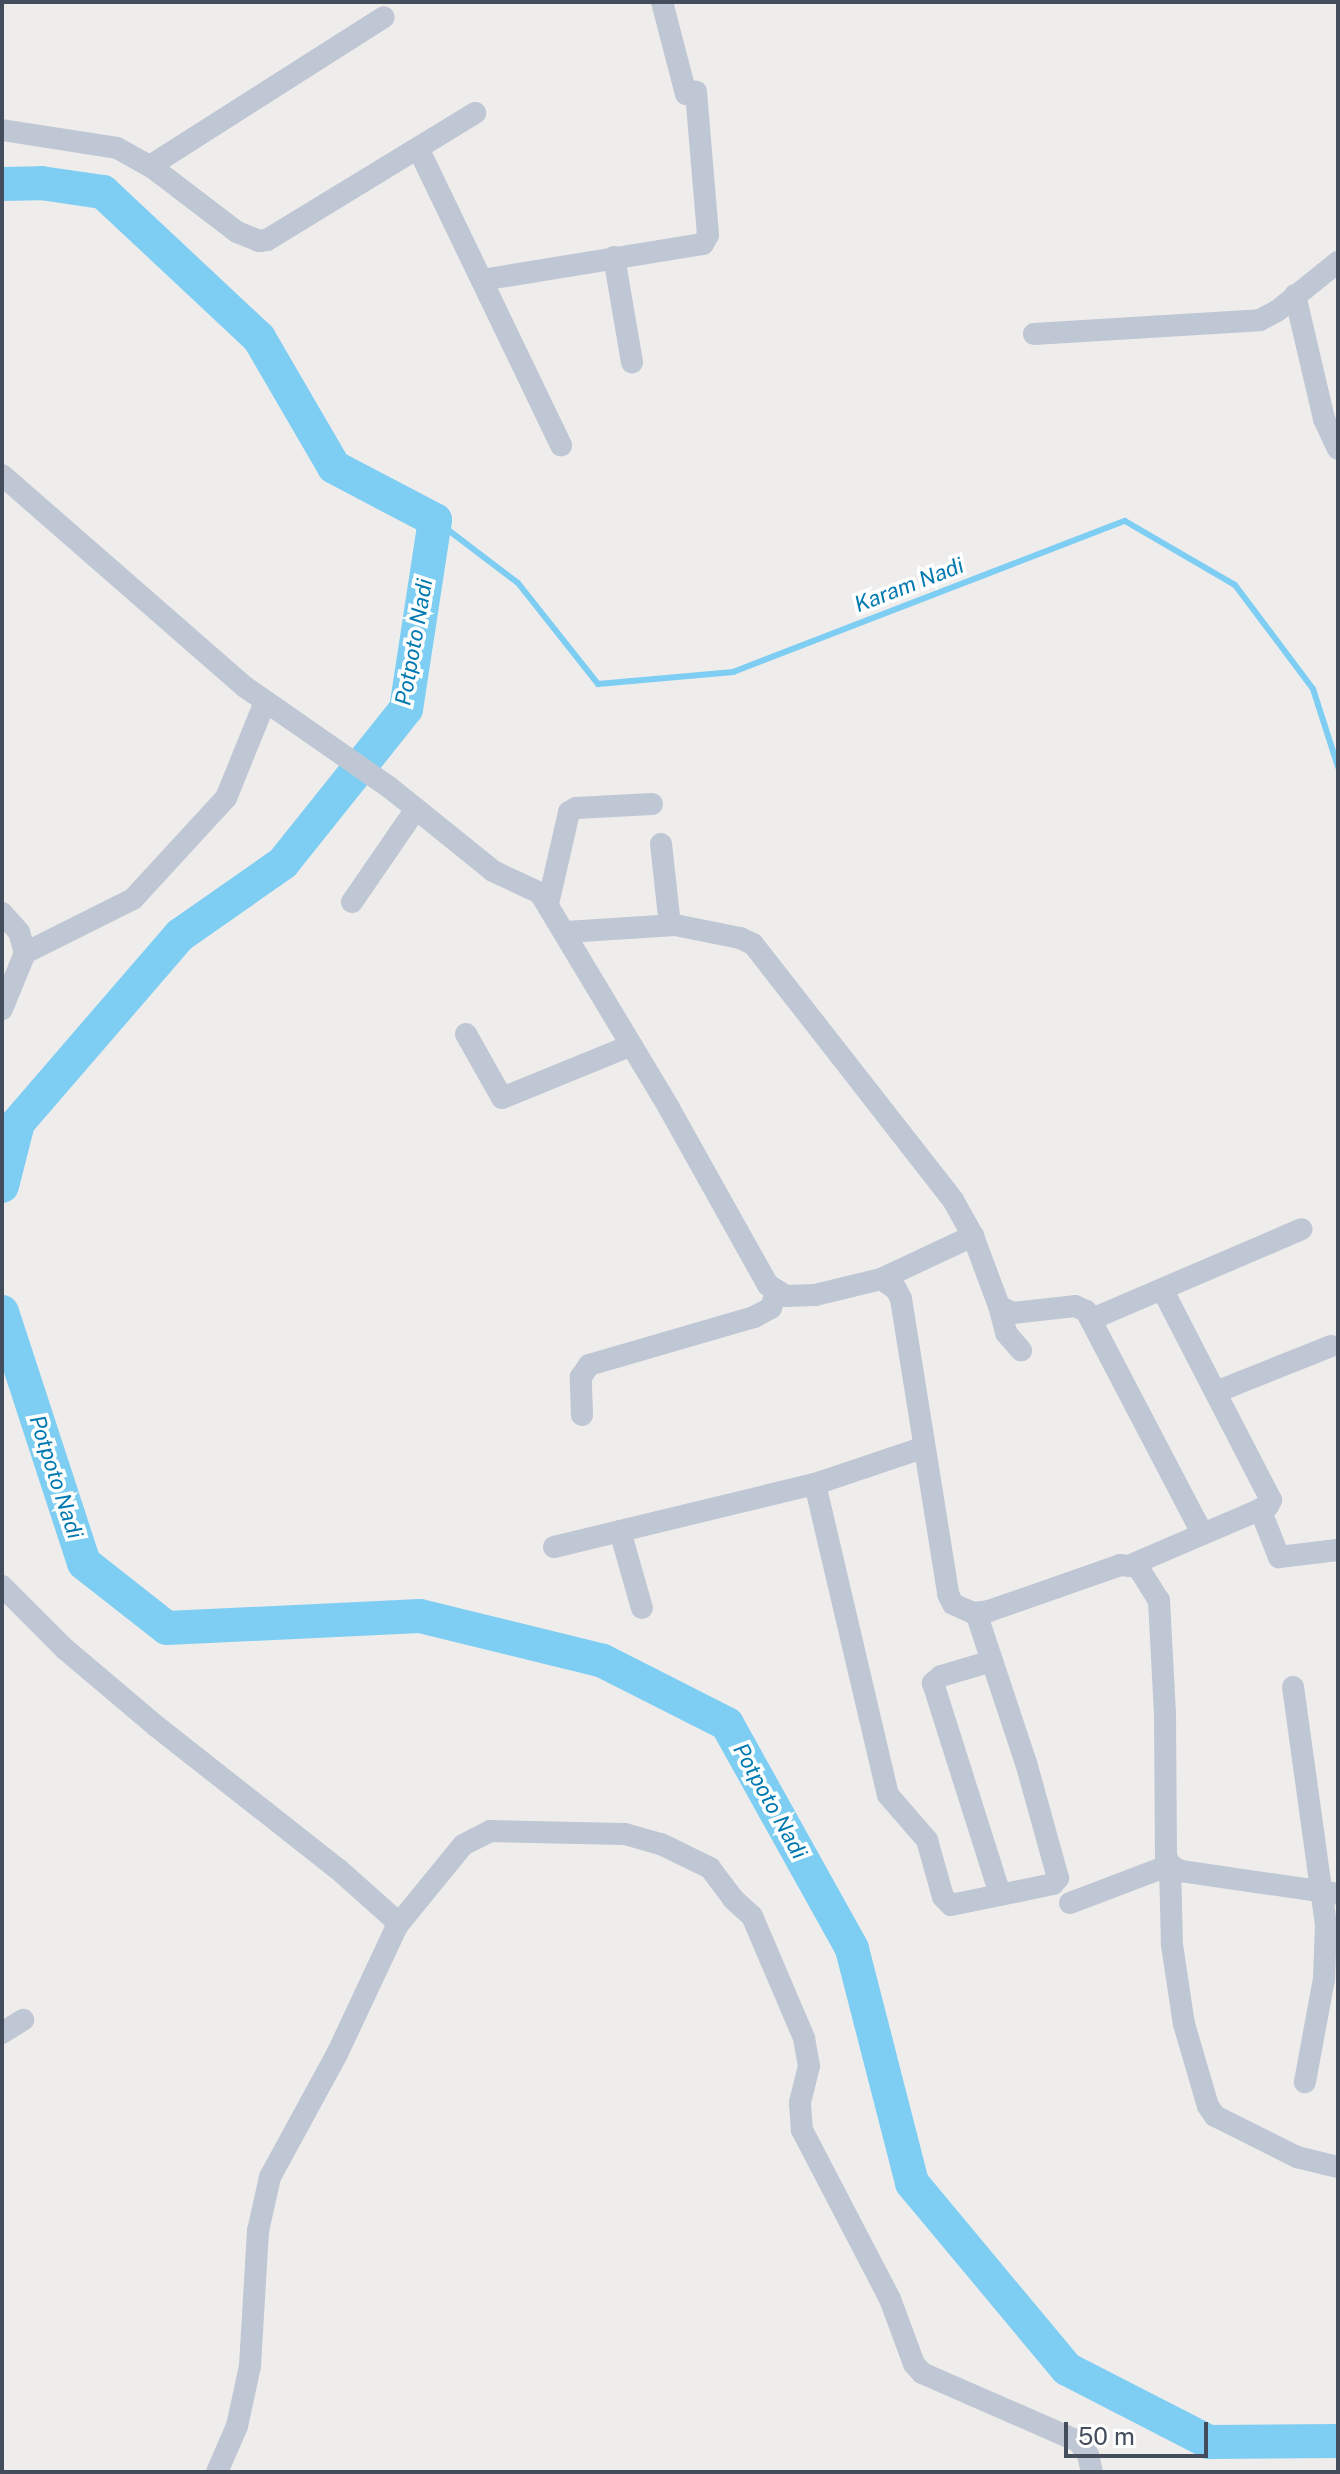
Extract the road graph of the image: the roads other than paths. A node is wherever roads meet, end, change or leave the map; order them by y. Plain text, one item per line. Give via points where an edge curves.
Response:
1 (662, 2) edge
2 (384, 17) dead end
3 (475, 113) dead end
4 (2, 130) edge
5 (418, 148) junction
6 (150, 166) junction
7 (614, 257) junction
8 (1338, 262) edge
9 (482, 280) junction
10 (1295, 295) junction
11 (1034, 334) dead end
12 (632, 362) dead end
13 (561, 445) dead end
14 (1338, 449) edge
15 (2, 475) edge
16 (265, 702) junction
17 (652, 804) dead end
18 (416, 809) junction
19 (661, 844) dead end
20 (352, 902) dead end
21 (548, 904) junction
22 (2, 913) edge
23 (670, 925) junction
24 (566, 932) junction
25 (25, 953) junction
26 (2, 1009) edge
27 (466, 1034) dead end
28 (632, 1045) junction
29 (1302, 1229) dead end
30 (973, 1236) junction
31 (881, 1279) junction
32 (1162, 1289) junction
33 (776, 1292) junction
34 (999, 1306) junction
35 (1092, 1319) junction
36 (1331, 1346) dead end
37 (1021, 1350) dead end
38 (1216, 1392) junction
39 (582, 1415) dead end
40 (922, 1448) junction
41 (815, 1484) junction
42 (1260, 1509) junction
43 (620, 1531) junction
44 (1202, 1533) junction
45 (554, 1547) dead end
46 (1338, 1550) edge
47 (1133, 1564) junction
48 (2, 1586) edge
49 (642, 1608) dead end
50 (976, 1613) junction
51 (992, 1661) junction
52 (1293, 1687) dead end
53 (1170, 1865) junction
54 (1329, 1892) edge
55 (1006, 1898) junction
56 (1070, 1903) dead end
57 (395, 1922) junction
58 (23, 2020) dead end
59 (2, 2033) edge
60 (1305, 2082) dead end
61 (1338, 2167) edge
62 (217, 2472) edge
63 (1092, 2472) edge

1 - 7 street via 691,93 707,240
2 - 6 street
3 - 5 street
4 - 6 street via 117,148
5 - 6 street via 259,241 237,232
5 - 9 street
7 - 9 street
7 - 12 street
8 - 10 street
9 - 13 street
10 - 11 street via 1260,320
10 - 14 street via 1324,419
15 - 16 street
16 - 18 street
16 - 25 street via 226,798 133,899
17 - 21 street via 569,812
18 - 20 street
18 - 21 street via 493,871 536,889
19 - 23 street
21 - 24 street
22 - 25 street via 19,932
23 - 24 street
23 - 30 street via 740,938 759,949 953,1200
24 - 28 street
25 - 26 street
27 - 28 street via 502,1098
28 - 33 street
29 - 32 street
30 - 31 street
30 - 34 street
31 - 33 street via 802,1297
31 - 40 street via 891,1283 901,1299
32 - 35 street
32 - 38 street
33 - 39 street via 771,1308 754,1317 589,1365 581,1377
34 - 35 street via 1012,1313 1079,1306
34 - 37 street via 1006,1333
35 - 44 street
36 - 38 street
38 - 42 street via 1270,1496 1270,1503
40 - 41 street
40 - 50 street via 948,1594 963,1611
41 - 43 street
41 - 55 street via 888,1795 927,1840 945,1902
42 - 44 street
42 - 46 street via 1279,1557
43 - 45 street
43 - 49 street
44 - 47 street
47 - 50 street
47 - 53 street via 1143,1571 1159,1600
48 - 57 street via 65,1649
50 - 51 street
51 - 55 street via 1058,1876 1053,1884
51 - 55 street via 933,1683
52 - 54 street
53 - 54 street via 1181,1871
53 - 56 street
53 - 61 street via 1172,1938 1184,2024 1208,2106 1240,2130 1304,2159
54 - 60 street via 1324,1979
57 - 62 street via 337,2054 270,2177 258,2231 250,2366 237,2426
57 - 63 street via 463,1845 490,1831 625,1834 661,1844 710,1868 752,1916 804,2038 809,2066 799,2113 802,2130 885,2290 914,2364 922,2373 1078,2441
58 - 59 street

